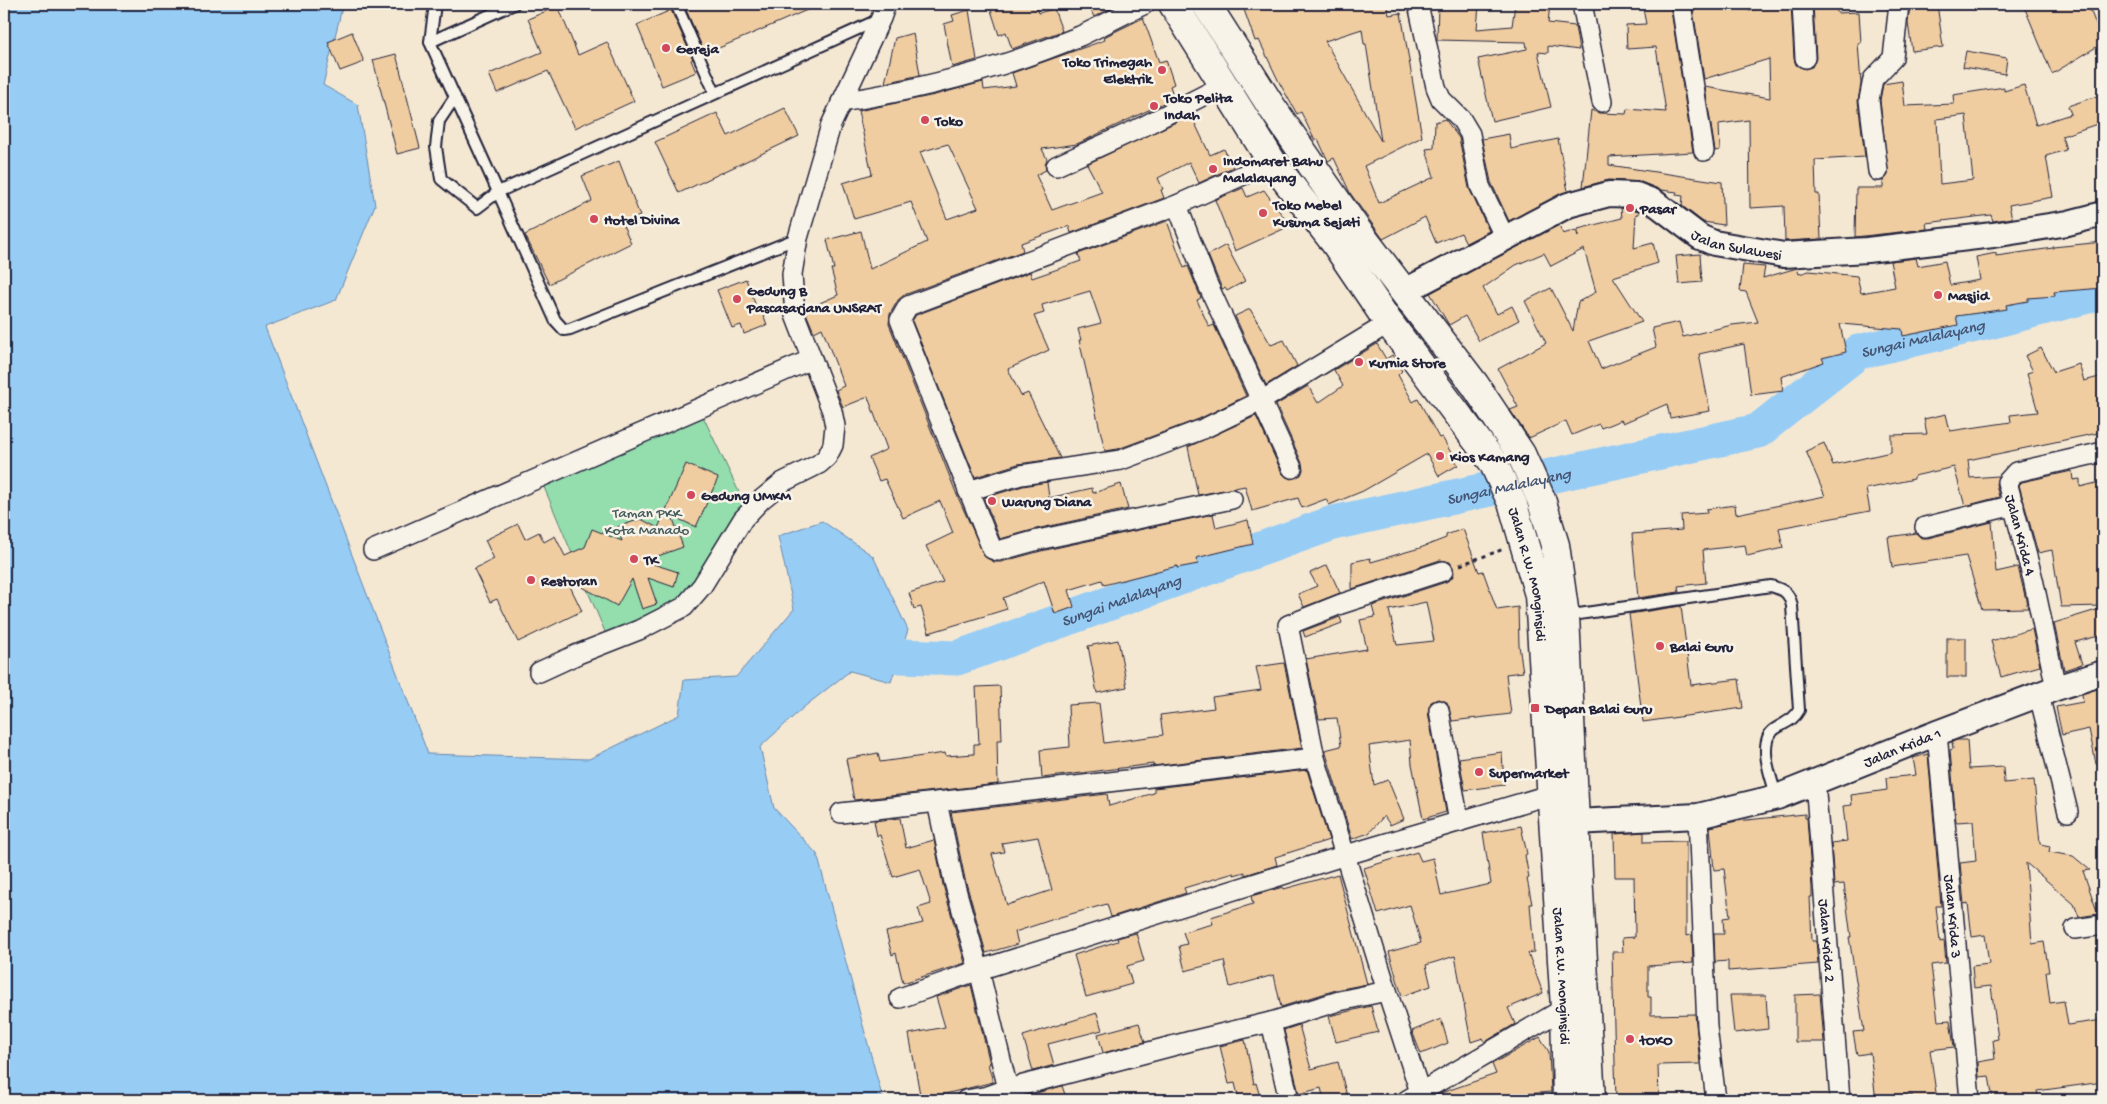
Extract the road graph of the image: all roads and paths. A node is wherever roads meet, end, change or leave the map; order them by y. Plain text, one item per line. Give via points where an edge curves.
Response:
1 (436, 4) edge
2 (514, 4) edge
3 (676, 4) edge
4 (1145, 4) edge
5 (1172, 4) edge
6 (1206, 4) edge
7 (1418, 4) edge
8 (1582, 4) edge
9 (1682, 4) edge
10 (1802, 4) edge
11 (1899, 4) edge
12 (884, 11) edge
13 (430, 42) junction
14 (1805, 58) dead end
15 (1224, 84) junction
16 (715, 94) junction
17 (455, 97) junction
18 (841, 102) junction
19 (1602, 102) dead end
20 (1271, 106) junction
21 (1247, 123) junction
22 (1704, 151) dead end
23 (1272, 162) junction
24 (1056, 166) dead end
25 (1878, 171) dead end
26 (498, 192) junction
27 (1177, 205) junction
28 (2103, 214) edge
29 (798, 238) junction
30 (1505, 238) junction
31 (1403, 292) junction
32 (1389, 323) junction
33 (812, 359) junction
34 (1261, 401) junction
35 (2103, 452) edge
36 (1292, 468) dead end
37 (968, 490) junction
38 (1232, 499) dead end
39 (2014, 505) junction
40 (1925, 527) dead end
41 (1524, 541) junction
42 (373, 550) dead end
43 (1443, 571) joint
44 (1565, 616) junction
45 (539, 672) dead end
46 (2103, 672) edge
47 (2048, 692) junction
48 (1440, 710) dead end
49 (1937, 733) junction
50 (1316, 758) junction
51 (1815, 780) junction
52 (1552, 794) junction
53 (1777, 797) junction
54 (937, 802) junction
55 (2068, 812) dead end
56 (841, 813) dead end
57 (1698, 816) junction
58 (1459, 822) junction
59 (1575, 822) junction
60 (1346, 855) junction
61 (2103, 925) edge
62 (2075, 929) dead end
63 (979, 970) junction
64 (1387, 991) junction
65 (900, 998) dead end
66 (1565, 1008) junction
67 (1271, 1022) junction
68 (1008, 1089) junction
69 (1414, 1096) edge
70 (989, 1098) edge
71 (966, 1100) edge
72 (1288, 1100) edge
73 (1567, 1100) edge
74 (1591, 1100) edge
75 (1716, 1100) edge
76 (1840, 1100) edge
77 (1970, 1100) edge

1 - 13 lane
2 - 13 lane
3 - 16 lane
4 - 18 street via 1080,36 983,71
5 - 15 highway, Jalan R.W. Monginsidi
6 - 20 highway, Jalan R.W. Monginsidi
7 - 30 street via 1436,87 1441,99 1461,119 1470,134 1480,186
8 - 19 street
9 - 22 street
10 - 14 street
11 - 25 street via 1893,58 1872,79 1869,100
12 - 16 lane
12 - 18 street
13 - 17 lane
15 - 21 highway, Jalan R.W. Monginsidi
15 - 24 street via 1142,127
16 - 26 lane
17 - 26 lane
17 - 26 lane via 439,121 436,147 441,179 476,208
18 - 29 street via 831,125
20 - 21 highway
20 - 31 highway, Jalan R.W. Monginsidi
21 - 23 highway, Jalan R.W. Monginsidi
23 - 27 street
23 - 32 highway, Jalan R.W. Monginsidi via 1334,243
26 - 29 lane via 555,320 564,330
27 - 34 street via 1207,283
27 - 37 street via 908,306 903,311 901,324
28 - 30 street, Jalan Sulawesi via 1993,235 1867,250 1784,255 1714,243 1700,237 1654,202 1636,195 1609,194 1568,205
29 - 33 street via 792,274 795,315
30 - 31 street, Jalan Sulawesi
31 - 44 highway, Jalan R.W. Monginsidi via 1475,385 1520,454 1541,499 1555,545
32 - 34 street
32 - 41 highway, Jalan R.W. Monginsidi via 1493,462 1513,505
33 - 42 street
33 - 45 street via 835,426 833,444 827,457 783,482 762,499 743,519 702,586 684,607 639,630
34 - 36 street
34 - 37 street via 1203,429 1121,460 1021,475
35 - 39 street, Jalan Krida 4 via 2016,472 2007,482
37 - 38 street via 992,549 998,551
39 - 40 street
39 - 47 street, Jalan Krida 4
41 - 43 path
41 - 52 highway, Jalan R.W. Monginsidi via 1539,594
43 - 50 street via 1340,604 1288,625
44 - 53 lane via 1771,586 1786,591 1792,606 1800,710 1768,737 1767,762
44 - 59 highway, Jalan R.W. Monginsidi
46 - 47 street, Jalan Krida 1
47 - 49 street, Jalan Krida 1
47 - 55 street, Jalan Krida 4
48 - 58 street
49 - 51 street, Jalan Krida 1
49 - 77 street, Jalan Krida 3
50 - 54 street
50 - 60 street
51 - 53 street, Jalan Krida 1
51 - 76 street, Jalan Krida 2
52 - 58 street
52 - 66 highway, Jalan R.W. Monginsidi
53 - 57 street, Jalan Krida 1
54 - 56 street
54 - 63 street via 954,882
57 - 59 street, Jalan Krida 1
57 - 75 street via 1707,1027
58 - 60 street
59 - 74 highway, Jalan R.W. Monginsidi
60 - 63 street
60 - 64 street
61 - 62 street
63 - 65 street
63 - 68 street
64 - 67 street via 1339,1001
64 - 69 street
66 - 69 street
66 - 73 highway, Jalan R.W. Monginsidi
67 - 68 street via 1190,1040
67 - 72 street
68 - 70 street
70 - 71 street

